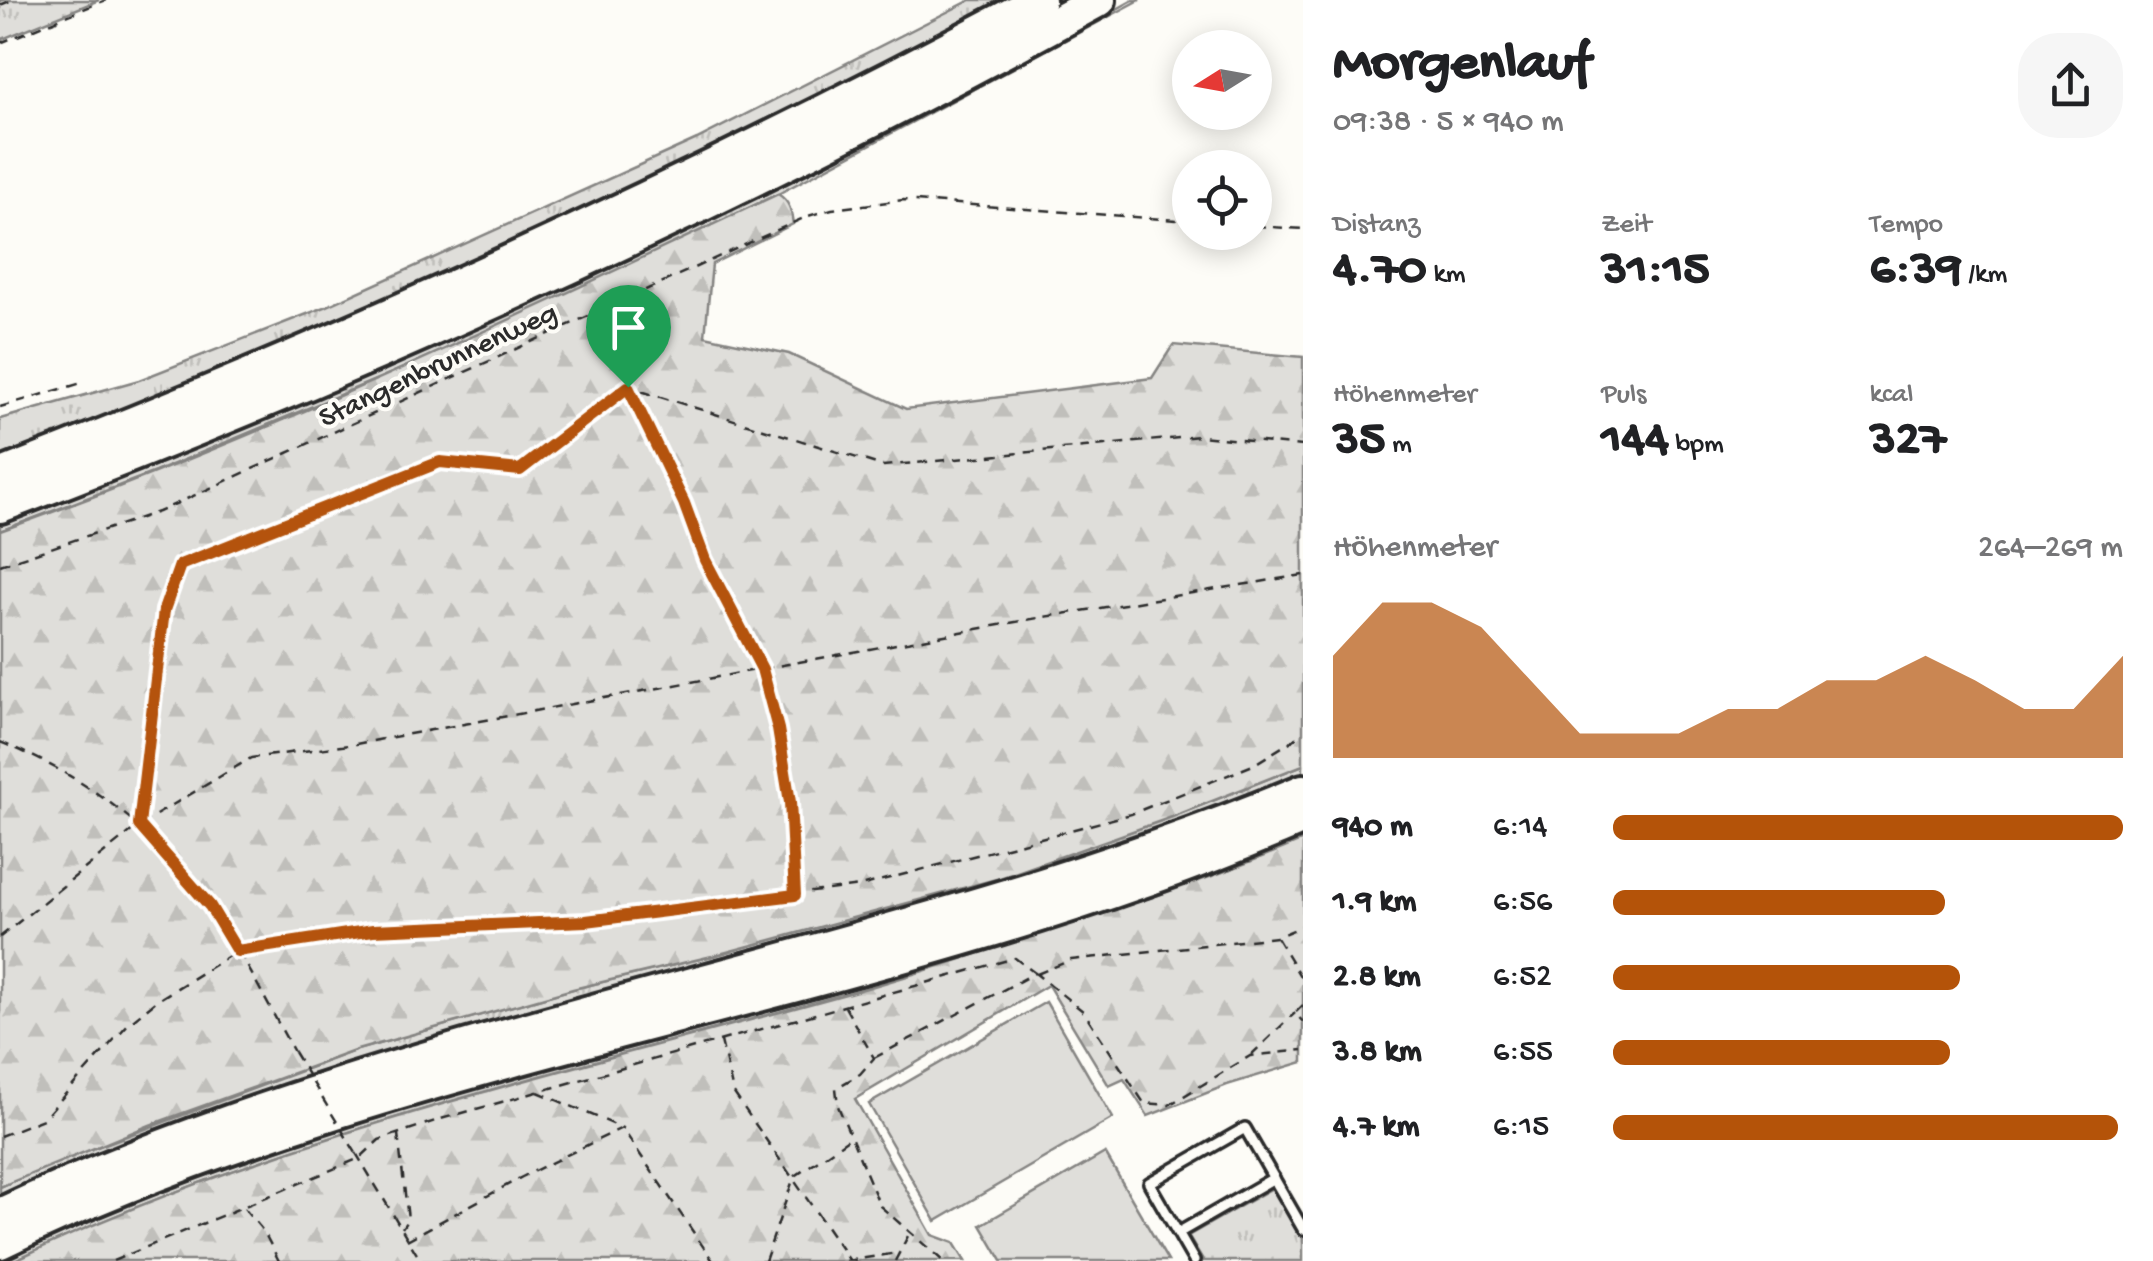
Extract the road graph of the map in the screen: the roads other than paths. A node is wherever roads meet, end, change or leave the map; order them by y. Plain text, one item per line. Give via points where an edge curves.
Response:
1 (1039, 0) edge
2 (1099, 0) edge
3 (0, 476) edge
4 (0, 506) edge
5 (1303, 791) edge
6 (1303, 818) edge
7 (1274, 1178) junction
8 (0, 1215) edge
9 (1303, 1229) edge
10 (1178, 1233) junction
11 (0, 1242) edge
12 (1194, 1261) edge

1 - 3 highway via 530,254 271,368
2 - 4 highway via 630,239 312,382
5 - 8 highway via 1010,897 293,1099 112,1165
6 - 11 highway via 1002,925 294,1124 116,1190
7 - 9 lane
7 - 10 lane
7 - 10 lane via 1244,1128 1181,1164 1149,1183
10 - 12 lane

